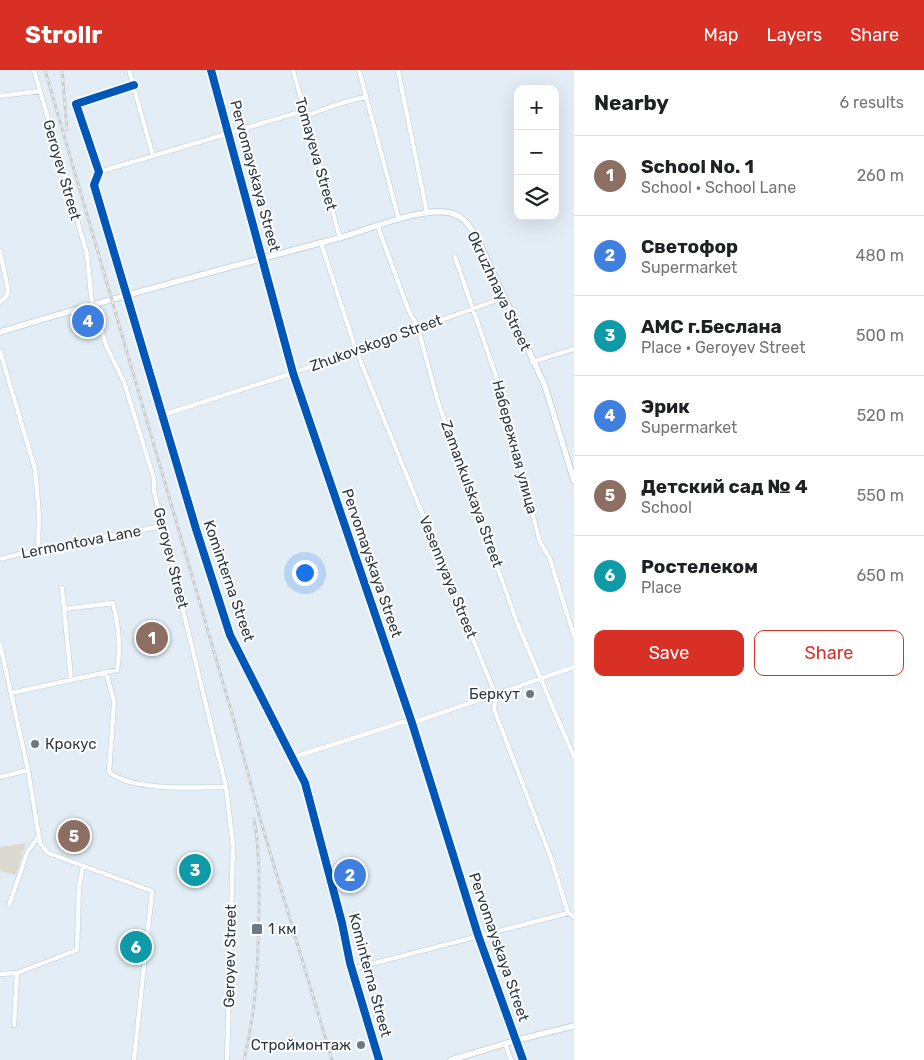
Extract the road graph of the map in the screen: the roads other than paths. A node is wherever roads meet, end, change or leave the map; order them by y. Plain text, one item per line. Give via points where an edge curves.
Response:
1 (34, 70) edge
2 (129, 70) edge
3 (212, 70) edge
4 (293, 70) edge
5 (359, 70) edge
6 (398, 70) edge
7 (134, 85) junction
8 (40, 91) junction
9 (0, 96) edge
10 (366, 97) junction
11 (303, 114) junction
12 (229, 132) junction
13 (153, 156) junction
14 (99, 172) junction
15 (426, 213) junction
16 (399, 220) junction
17 (378, 227) junction
18 (340, 238) junction
19 (321, 243) junction
20 (0, 251) edge
21 (263, 257) junction
22 (455, 257) dead end
23 (126, 295) junction
24 (503, 298) junction
25 (0, 302) edge
26 (92, 304) junction
27 (472, 309) junction
28 (418, 328) junction
29 (0, 332) edge
30 (574, 349) edge
31 (356, 350) junction
32 (0, 351) edge
33 (532, 362) junction
34 (293, 373) junction
35 (163, 415) junction
36 (574, 481) edge
37 (163, 526) junction
38 (38, 549) junction
39 (0, 559) edge
40 (62, 588) dead end
41 (64, 609) junction
42 (574, 636) edge
43 (0, 644) edge
44 (574, 667) edge
45 (106, 672) junction
46 (71, 679) junction
47 (540, 681) junction
48 (11, 693) junction
49 (496, 696) junction
50 (412, 723) junction
51 (294, 757) junction
52 (574, 757) edge
53 (28, 770) junction
54 (0, 777) edge
55 (226, 787) junction
56 (40, 835) junction
57 (83, 866) junction
58 (9, 905) dead end
59 (568, 912) junction
60 (574, 917) edge
61 (478, 935) junction
62 (352, 969) junction
63 (17, 973) junction
64 (0, 974) edge
65 (14, 1025) dead end
66 (574, 1026) edge
67 (517, 1040) junction
68 (505, 1044) junction
69 (134, 1060) edge
70 (227, 1060) edge
71 (379, 1060) edge
72 (451, 1060) edge
73 (510, 1060) edge
74 (523, 1060) edge

1 - 8 street, Geroyev Street
2 - 7 street
3 - 12 street, Pervomayskaya Street
4 - 11 street, Tomayeva Street
5 - 10 street
6 - 15 street
7 - 13 street
7 - 14 street, Kominterna Street via 76,104
8 - 9 street
8 - 26 street, Geroyev Street via 87,254
10 - 11 street via 341,101 327,109
10 - 16 street
11 - 12 street
11 - 18 street, Tomayeva Street
12 - 13 street
12 - 21 street, Pervomayskaya Street
13 - 14 street
14 - 23 street, Kominterna Street via 94,185
15 - 16 street, Okruzhnaya Street
15 - 24 street, Okruzhnaya Street via 447,212 464,220 478,240
16 - 17 street, Okruzhnaya Street
17 - 18 street, Okruzhnaya Street
17 - 28 street, Zamankulskaya Street
18 - 19 street, Okruzhnaya Street
19 - 21 street, Okruzhnaya Street
19 - 31 street, Vesennyaya Street
20 - 25 street via 8,289 7,296
21 - 23 street, Okruzhnaya Street
21 - 34 street, Pervomayskaya Street
22 - 27 street, Набережная улица
23 - 26 street, Okruzhnaya Street
23 - 35 street, Kominterna Street
24 - 27 street, Zhukovskogo Street
24 - 33 street, Okruzhnaya Street
26 - 29 street, Okruzhnaya Street
26 - 37 street, Geroyev Street via 129,398 154,479
27 - 28 street, Zhukovskogo Street
27 - 42 street, Набережная улица via 506,405 540,542 550,559
28 - 31 street, Zhukovskogo Street
28 - 47 street, Zamankulskaya Street via 438,402
30 - 33 street
31 - 34 street, Zhukovskogo Street
31 - 49 street, Vesennyaya Street
32 - 38 street via 34,469 39,514
33 - 36 street, Okruzhnaya Street via 545,386
34 - 35 street, Zhukovskogo Street
34 - 50 street, Pervomayskaya Street
35 - 51 street, Kominterna Street via 230,635
37 - 38 street, Lermontova Lane
37 - 55 street, Geroyev Street
38 - 39 street, Lermontova Lane
40 - 41 street
41 - 45 street via 113,603 118,665 117,670
41 - 46 street
43 - 48 street
44 - 47 street
45 - 46 street
45 - 55 street via 114,702 109,772 116,778 155,787
46 - 48 street
47 - 49 street
47 - 52 street, Zamankulskaya Street
48 - 53 street
49 - 50 street
49 - 59 street, Vesennyaya Street via 494,709 551,858
50 - 51 street via 403,722
50 - 61 street, Pervomayskaya Street
51 - 62 street, Kominterna Street via 305,783
53 - 54 street
53 - 56 street
55 - 70 street, Geroyev Street via 233,846
56 - 57 street via 40,843 48,853
56 - 58 street via 28,851
57 - 63 street via 79,886 77,950
57 - 69 street via 152,890
59 - 60 street
59 - 61 street
61 - 62 street
61 - 67 street, Pervomayskaya Street
62 - 71 street, Kominterna Street
63 - 64 street
63 - 65 street
66 - 67 street
67 - 68 street
67 - 74 street, Pervomayskaya Street
68 - 72 street
68 - 73 street

